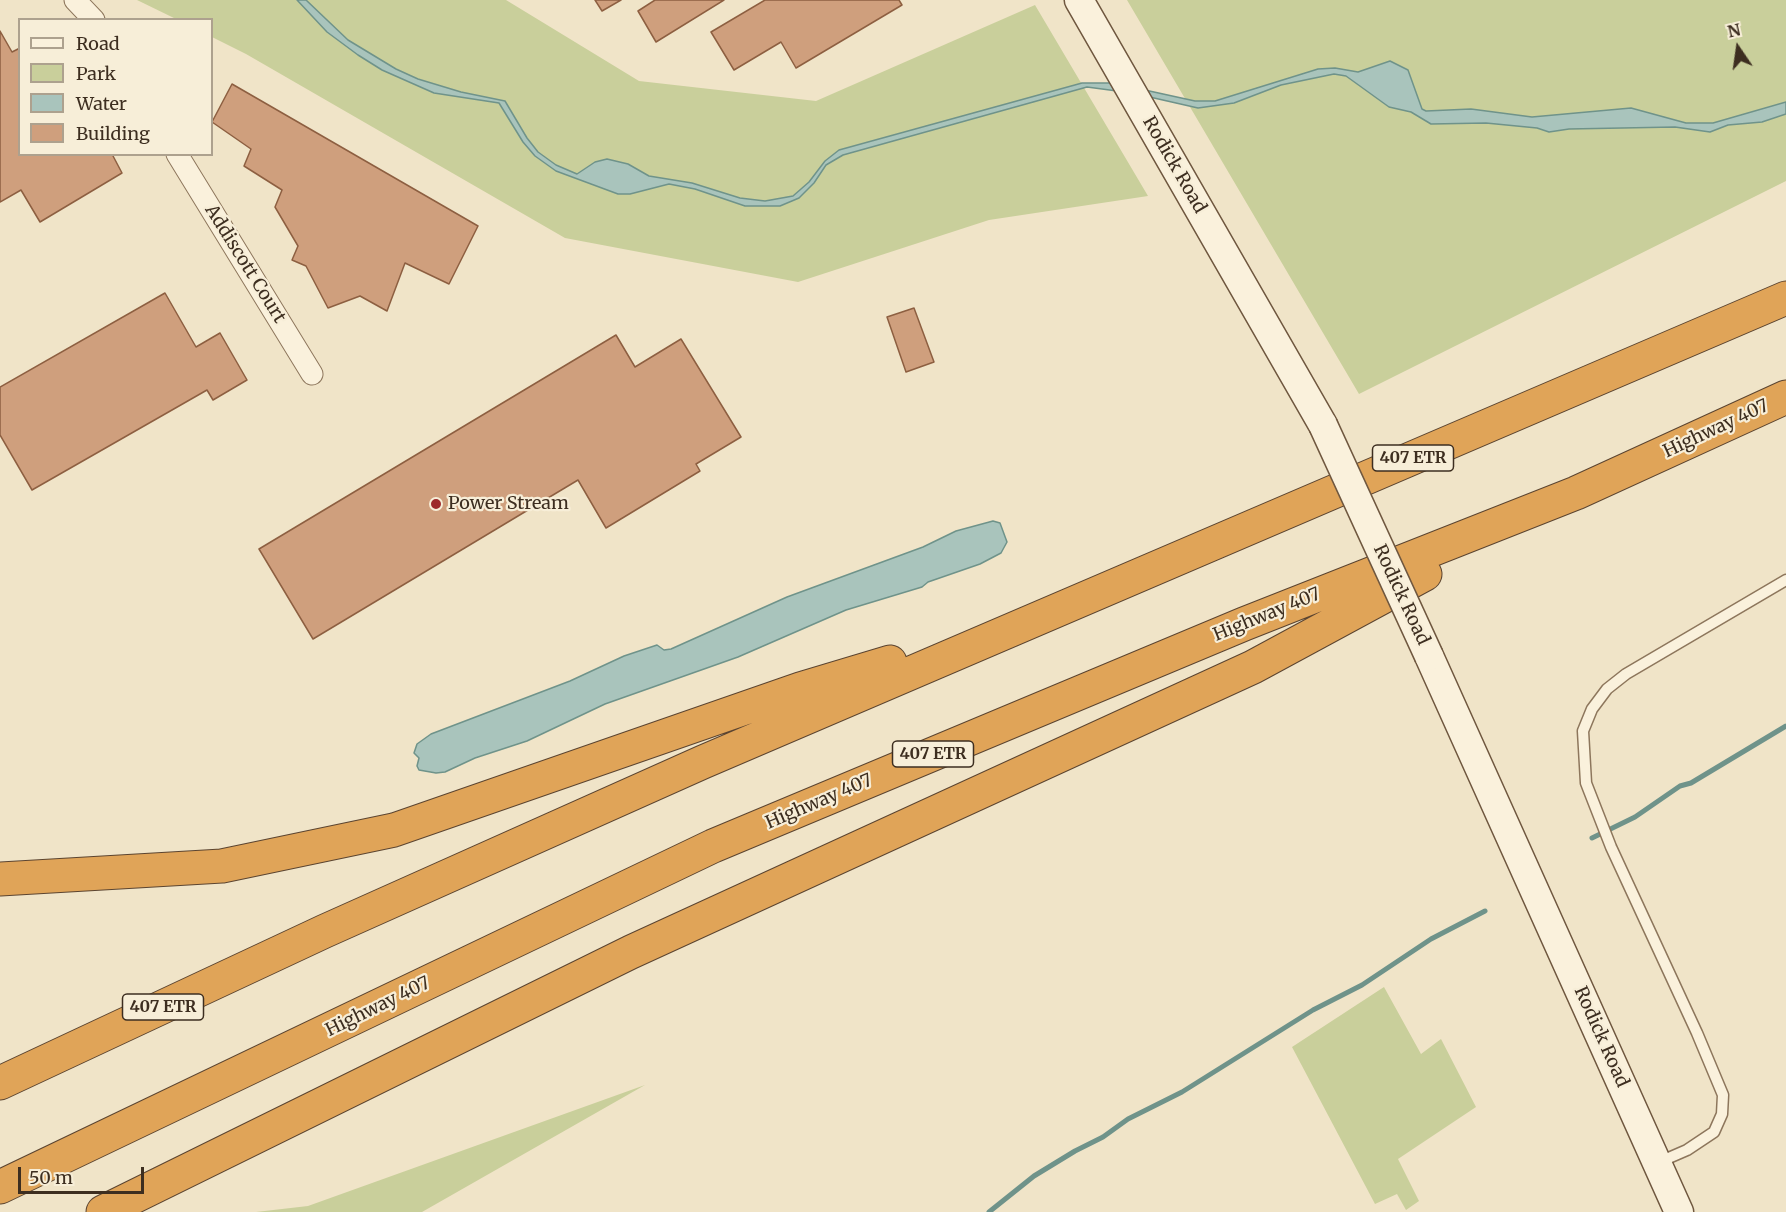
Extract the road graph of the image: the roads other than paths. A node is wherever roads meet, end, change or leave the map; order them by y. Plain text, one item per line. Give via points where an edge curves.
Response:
1 (75, 0) edge
2 (93, 0) edge
3 (1079, 0) edge
4 (92, 18) edge
5 (94, 18) edge
6 (178, 156) edge
7 (1786, 298) edge
8 (312, 374) dead end
9 (1786, 397) edge
10 (1576, 493) junction
11 (1786, 580) edge
12 (1050, 613) junction
13 (0, 879) edge
14 (0, 1083) edge
15 (222, 1155) junction
16 (1657, 1163) junction
17 (0, 1187) edge
18 (103, 1212) edge
19 (123, 1212) edge
20 (1679, 1212) edge

1 - 4 street
2 - 5 street
3 - 16 main road, Rodick Road, bridge via 1323,425
6 - 8 street, Addiscott Court
7 - 12 highway, 407 ETR
9 - 10 highway, Highway 407 / 407 ETR
10 - 15 highway via 1252,666 631,952
10 - 17 highway, Highway 407 / 407 ETR via 1244,624 713,846
11 - 16 lane via 1626,674 1597,702 1583,731 1586,783 1723,1095 1722,1114 1714,1132
12 - 13 highway via 800,689 394,830 222,866
12 - 14 highway, 407 ETR via 681,771
15 - 18 highway
15 - 19 highway
16 - 20 main road, Rodick Road

